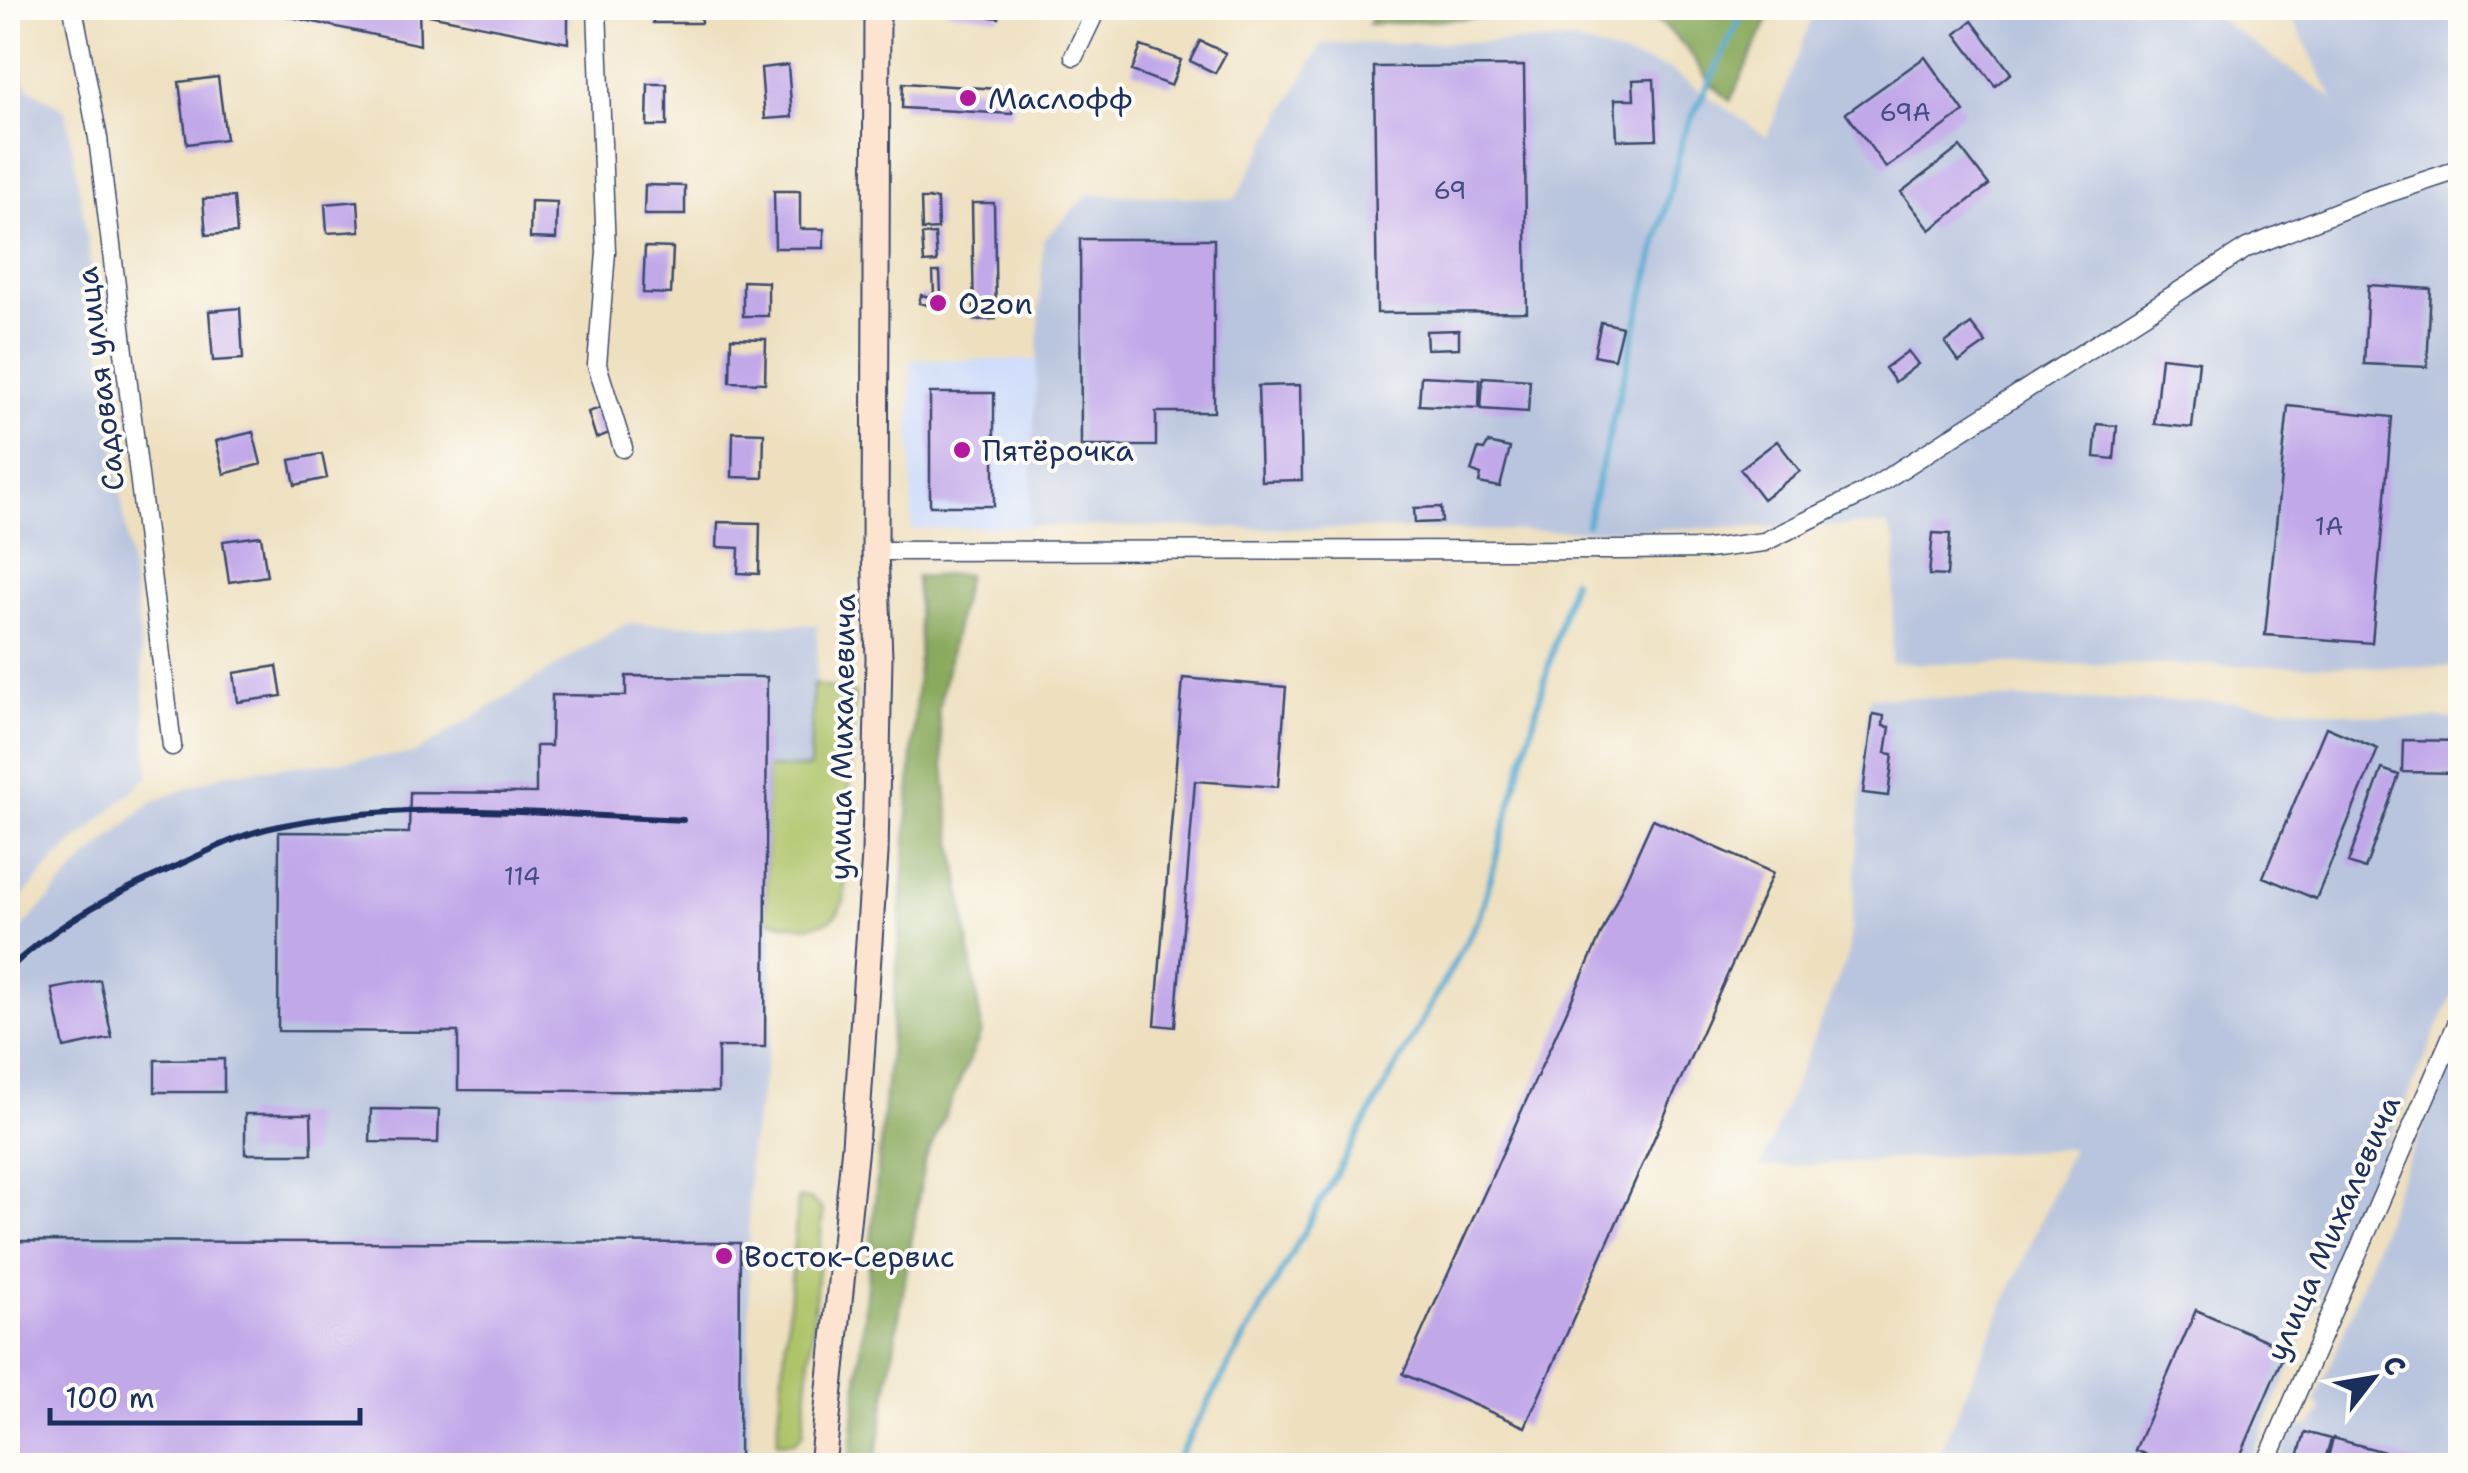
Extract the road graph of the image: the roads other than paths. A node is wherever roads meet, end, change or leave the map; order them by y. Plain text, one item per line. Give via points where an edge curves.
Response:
1 (73, 8) edge
2 (597, 8) edge
3 (877, 8) edge
4 (1097, 8) edge
5 (1074, 56) dead end
6 (2460, 164) edge
7 (623, 448) dead end
8 (875, 551) junction
9 (172, 746) dead end
10 (2460, 1016) edge
11 (822, 1466) edge
12 (2265, 1466) edge

1 - 9 street, Садовая улица via 98,138
2 - 7 street via 606,252 596,365
3 - 8 street, улица Михалевича
4 - 5 street
6 - 8 street via 2247,248 1864,492 1764,542 1621,550
8 - 11 street, улица Михалевича via 875,854 855,1146
10 - 12 street, улица Михалевича

